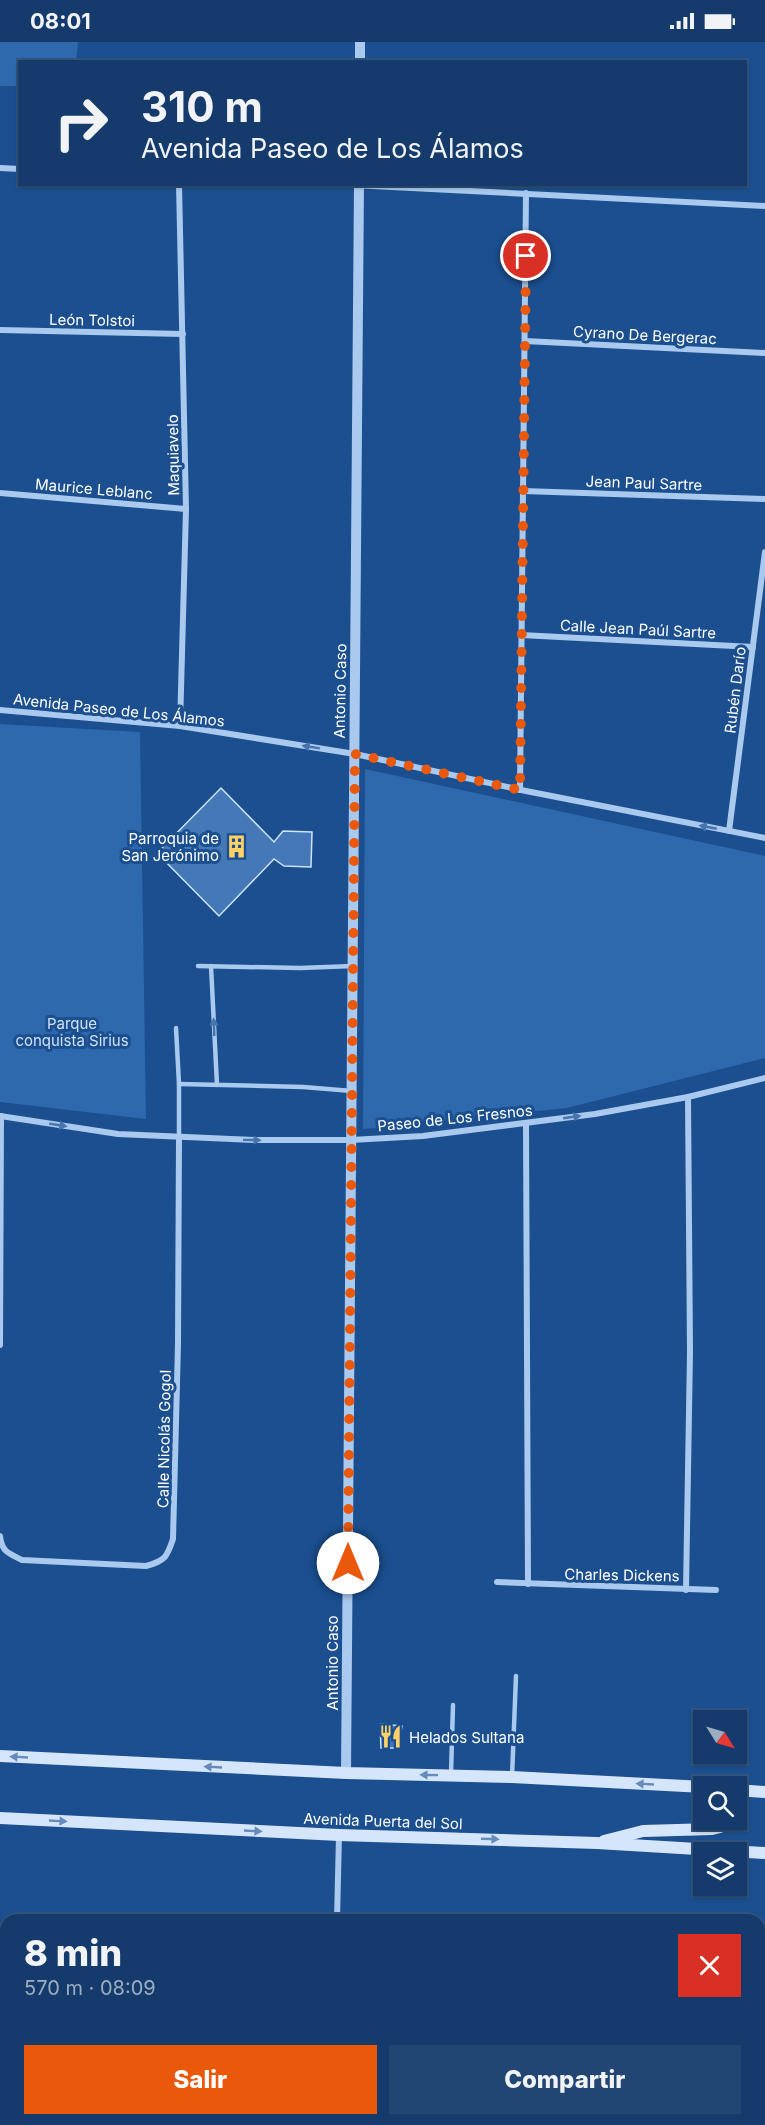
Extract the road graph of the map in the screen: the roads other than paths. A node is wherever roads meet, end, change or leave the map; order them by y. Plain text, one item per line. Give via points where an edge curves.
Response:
1 (360, 42) edge
2 (360, 60) edge
3 (0, 168) edge
4 (18, 169) edge
5 (179, 186) edge
6 (359, 186) edge
7 (526, 193) junction
8 (765, 206) edge
9 (0, 330) edge
10 (183, 334) junction
11 (525, 340) junction
12 (765, 353) edge
13 (523, 491) junction
14 (0, 494) edge
15 (765, 499) edge
16 (186, 509) junction
17 (765, 552) edge
18 (521, 635) junction
19 (753, 647) junction
20 (0, 710) edge
21 (180, 726) junction
22 (355, 754) junction
23 (520, 790) junction
24 (729, 831) junction
25 (765, 838) edge
26 (198, 966) dead end
27 (211, 966) junction
28 (353, 966) junction
29 (176, 1028) dead end
30 (765, 1078) edge
31 (179, 1084) junction
32 (217, 1085) junction
33 (352, 1091) junction
34 (688, 1097) junction
35 (1, 1116) edge
36 (526, 1123) junction
37 (179, 1137) junction
38 (351, 1140) junction
39 (0, 1345) edge
40 (0, 1536) edge
41 (497, 1582) dead end
42 (528, 1584) junction
43 (686, 1590) junction
44 (716, 1590) dead end
45 (516, 1676) dead end
46 (453, 1705) dead end
47 (0, 1756) edge
48 (346, 1773) junction
49 (451, 1775) junction
50 (512, 1777) junction
51 (693, 1786) edge
52 (747, 1791) edge
53 (765, 1792) edge
54 (0, 1818) edge
55 (693, 1830) edge
56 (339, 1835) junction
57 (597, 1843) junction
58 (765, 1853) edge
59 (337, 1914) edge

1 - 2 street
3 - 4 street
5 - 10 street, Maquiavelo
6 - 7 street
6 - 22 street, Antonio Caso
7 - 8 street
7 - 11 street
9 - 10 street, León Tolstoi
10 - 16 street, Maquiavelo
11 - 12 street, Cyrano De Bergerac
11 - 13 street
13 - 15 street, Jean Paul Sartre
13 - 18 street
14 - 16 street, Maurice Leblanc
16 - 21 street, Maquiavelo
17 - 19 street, Rubén Darío
18 - 19 street, Calle Jean Paúl Sartre
18 - 23 street
19 - 24 street, Rubén Darío
20 - 21 street, Avenida Paseo de Los Álamos
22 -> 21 street, Avenida Paseo de Los Álamos
22 - 23 street, Avenida Paseo de Los Álamos
22 - 28 street, Antonio Caso
24 -> 23 street, Avenida Paseo de Los Álamos
24 - 25 street, Avenida Paseo de Los Álamos
26 - 27 lane
27 - 28 lane
32 -> 27 lane
28 - 33 street, Antonio Caso
29 - 31 lane
30 - 34 street, Paseo de Los Fresnos
31 - 32 lane
31 - 37 lane
32 - 33 lane
33 - 38 street, Antonio Caso
36 -> 34 street, Paseo de Los Fresnos
34 - 43 street, Charles Dickens via 690,1352
35 -> 37 street, Paseo de Los Fresnos via 118,1134
35 - 39 street
36 - 38 street, Paseo de Los Fresnos
36 - 42 street
37 -> 38 street, Paseo de Los Fresnos
37 - 40 street, Calle Nicolás Gogol via 174,1516 168,1555 146,1566 22,1560 1,1546
38 - 48 street, Antonio Caso
41 - 42 street, Charles Dickens
42 - 43 street, Charles Dickens
43 - 44 street
45 - 50 lane
46 - 49 lane
48 -> 47 main road
49 -> 48 main road
49 - 50 main road
51 -> 50 main road
52 - 53 main road
54 -> 56 main road, Avenida Puerta del Sol
55 - 57 main road via 643,1831
56 -> 57 main road, Avenida Puerta del Sol
56 - 59 street
57 - 58 main road, Avenida Puerta del Sol

